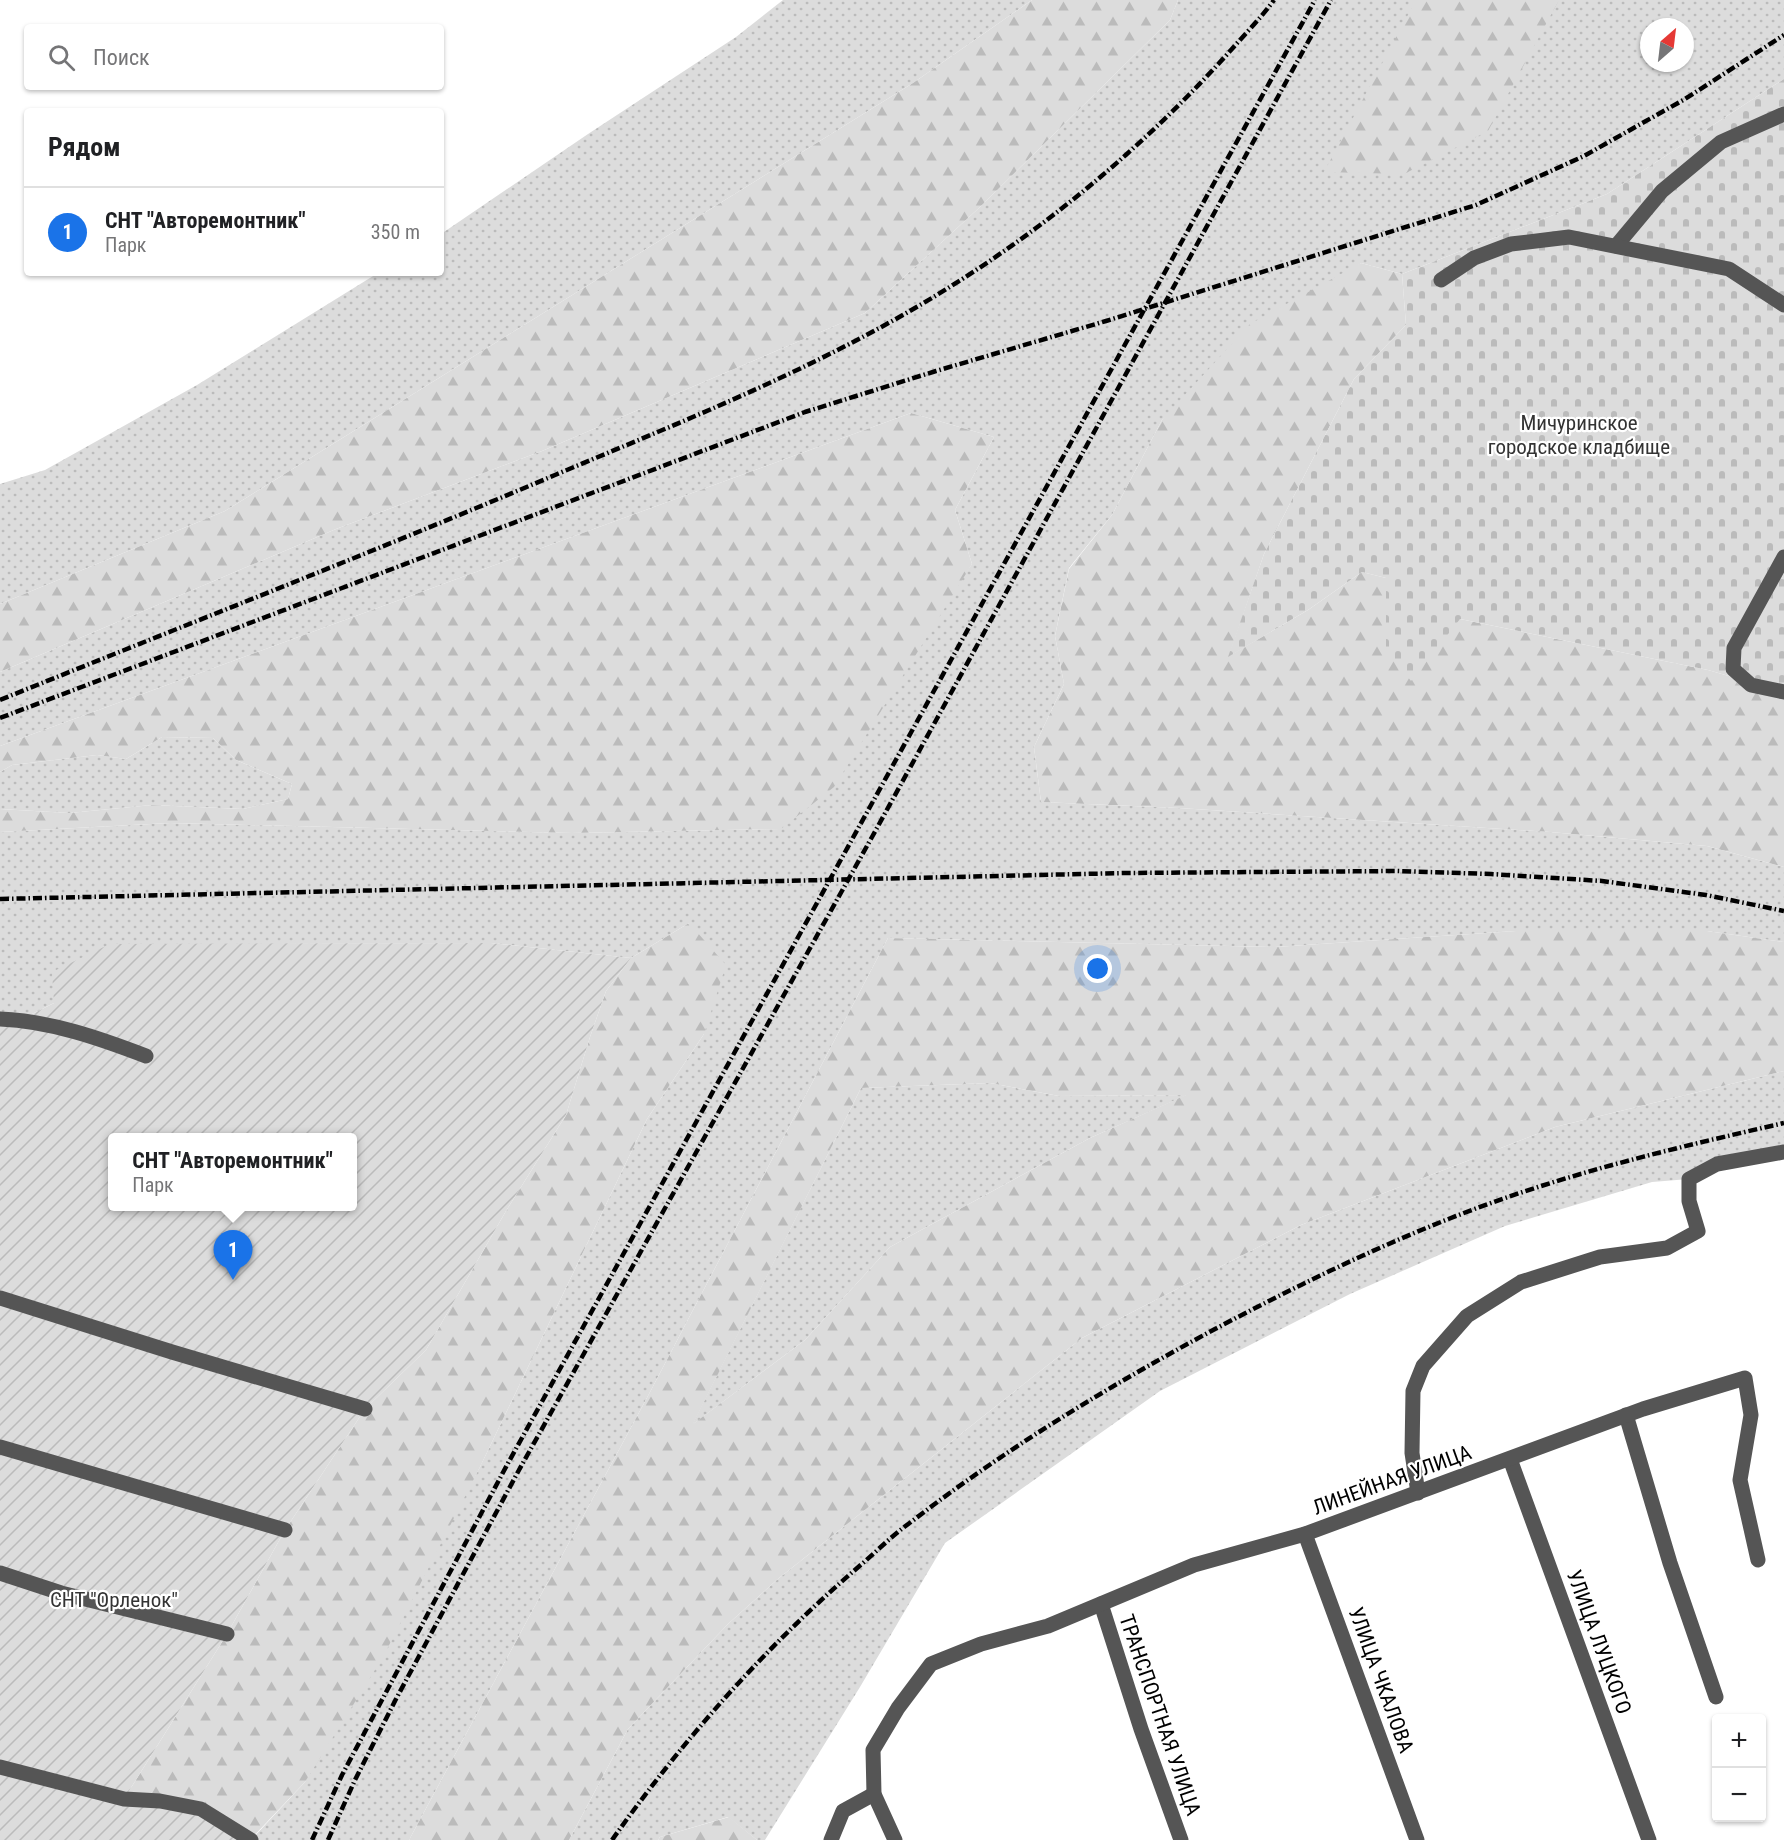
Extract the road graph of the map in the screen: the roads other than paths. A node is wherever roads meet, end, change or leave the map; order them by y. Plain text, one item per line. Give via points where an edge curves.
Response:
1 (1784, 114) edge
2 (1616, 246) junction
3 (1441, 280) dead end
4 (1784, 305) edge
5 (1784, 557) edge
6 (1784, 692) edge
7 (0, 1019) edge
8 (146, 1056) dead end
9 (1784, 1152) edge
10 (0, 1298) edge
11 (365, 1409) dead end
12 (1626, 1415) junction
13 (0, 1447) edge
14 (1510, 1459) junction
15 (1418, 1493) junction
16 (285, 1530) dead end
17 (1305, 1534) junction
18 (1758, 1560) dead end
19 (0, 1573) edge
20 (1101, 1604) junction
21 (227, 1634) dead end
22 (1716, 1696) dead end
23 (0, 1767) edge
24 (874, 1794) junction
25 (251, 1840) edge
26 (831, 1840) edge
27 (896, 1840) edge
28 (1181, 1840) edge
29 (1417, 1840) edge
30 (1649, 1840) edge

1 - 2 street via 1721,142 1662,190
2 - 3 street via 1569,237 1511,244 1474,258
2 - 4 street via 1729,270
5 - 6 street via 1734,648 1733,669 1751,684
7 - 8 street via 96,1037
9 - 15 street via 1717,1164 1689,1179 1689,1201 1698,1231 1668,1248 1600,1257 1521,1282 1467,1316 1424,1366 1413,1391 1412,1453
10 - 11 street
12 - 14 street, ЛИНЕЙНАЯ УЛИЦА
12 - 18 street, ЛИНЕЙНАЯ УЛИЦА via 1745,1378 1751,1415 1740,1480
12 - 22 street via 1670,1563
13 - 16 street
14 - 15 street, ЛИНЕЙНАЯ УЛИЦА
14 - 30 street, УЛИЦА ЛУЦКОГО
15 - 17 street, ЛИНЕЙНАЯ УЛИЦА
17 - 20 street, ЛИНЕЙНАЯ УЛИЦА via 1194,1565
17 - 29 street, УЛИЦА ЧКАЛОВА
19 - 21 street via 62,1593
20 - 24 street, ЛИНЕЙНАЯ УЛИЦА via 1048,1626 981,1644 931,1664 873,1750
20 - 28 street, ТРАНСПОРТНАЯ УЛИЦА
23 - 25 street via 124,1800 160,1801 201,1809
24 - 26 street via 843,1811
24 - 27 street

